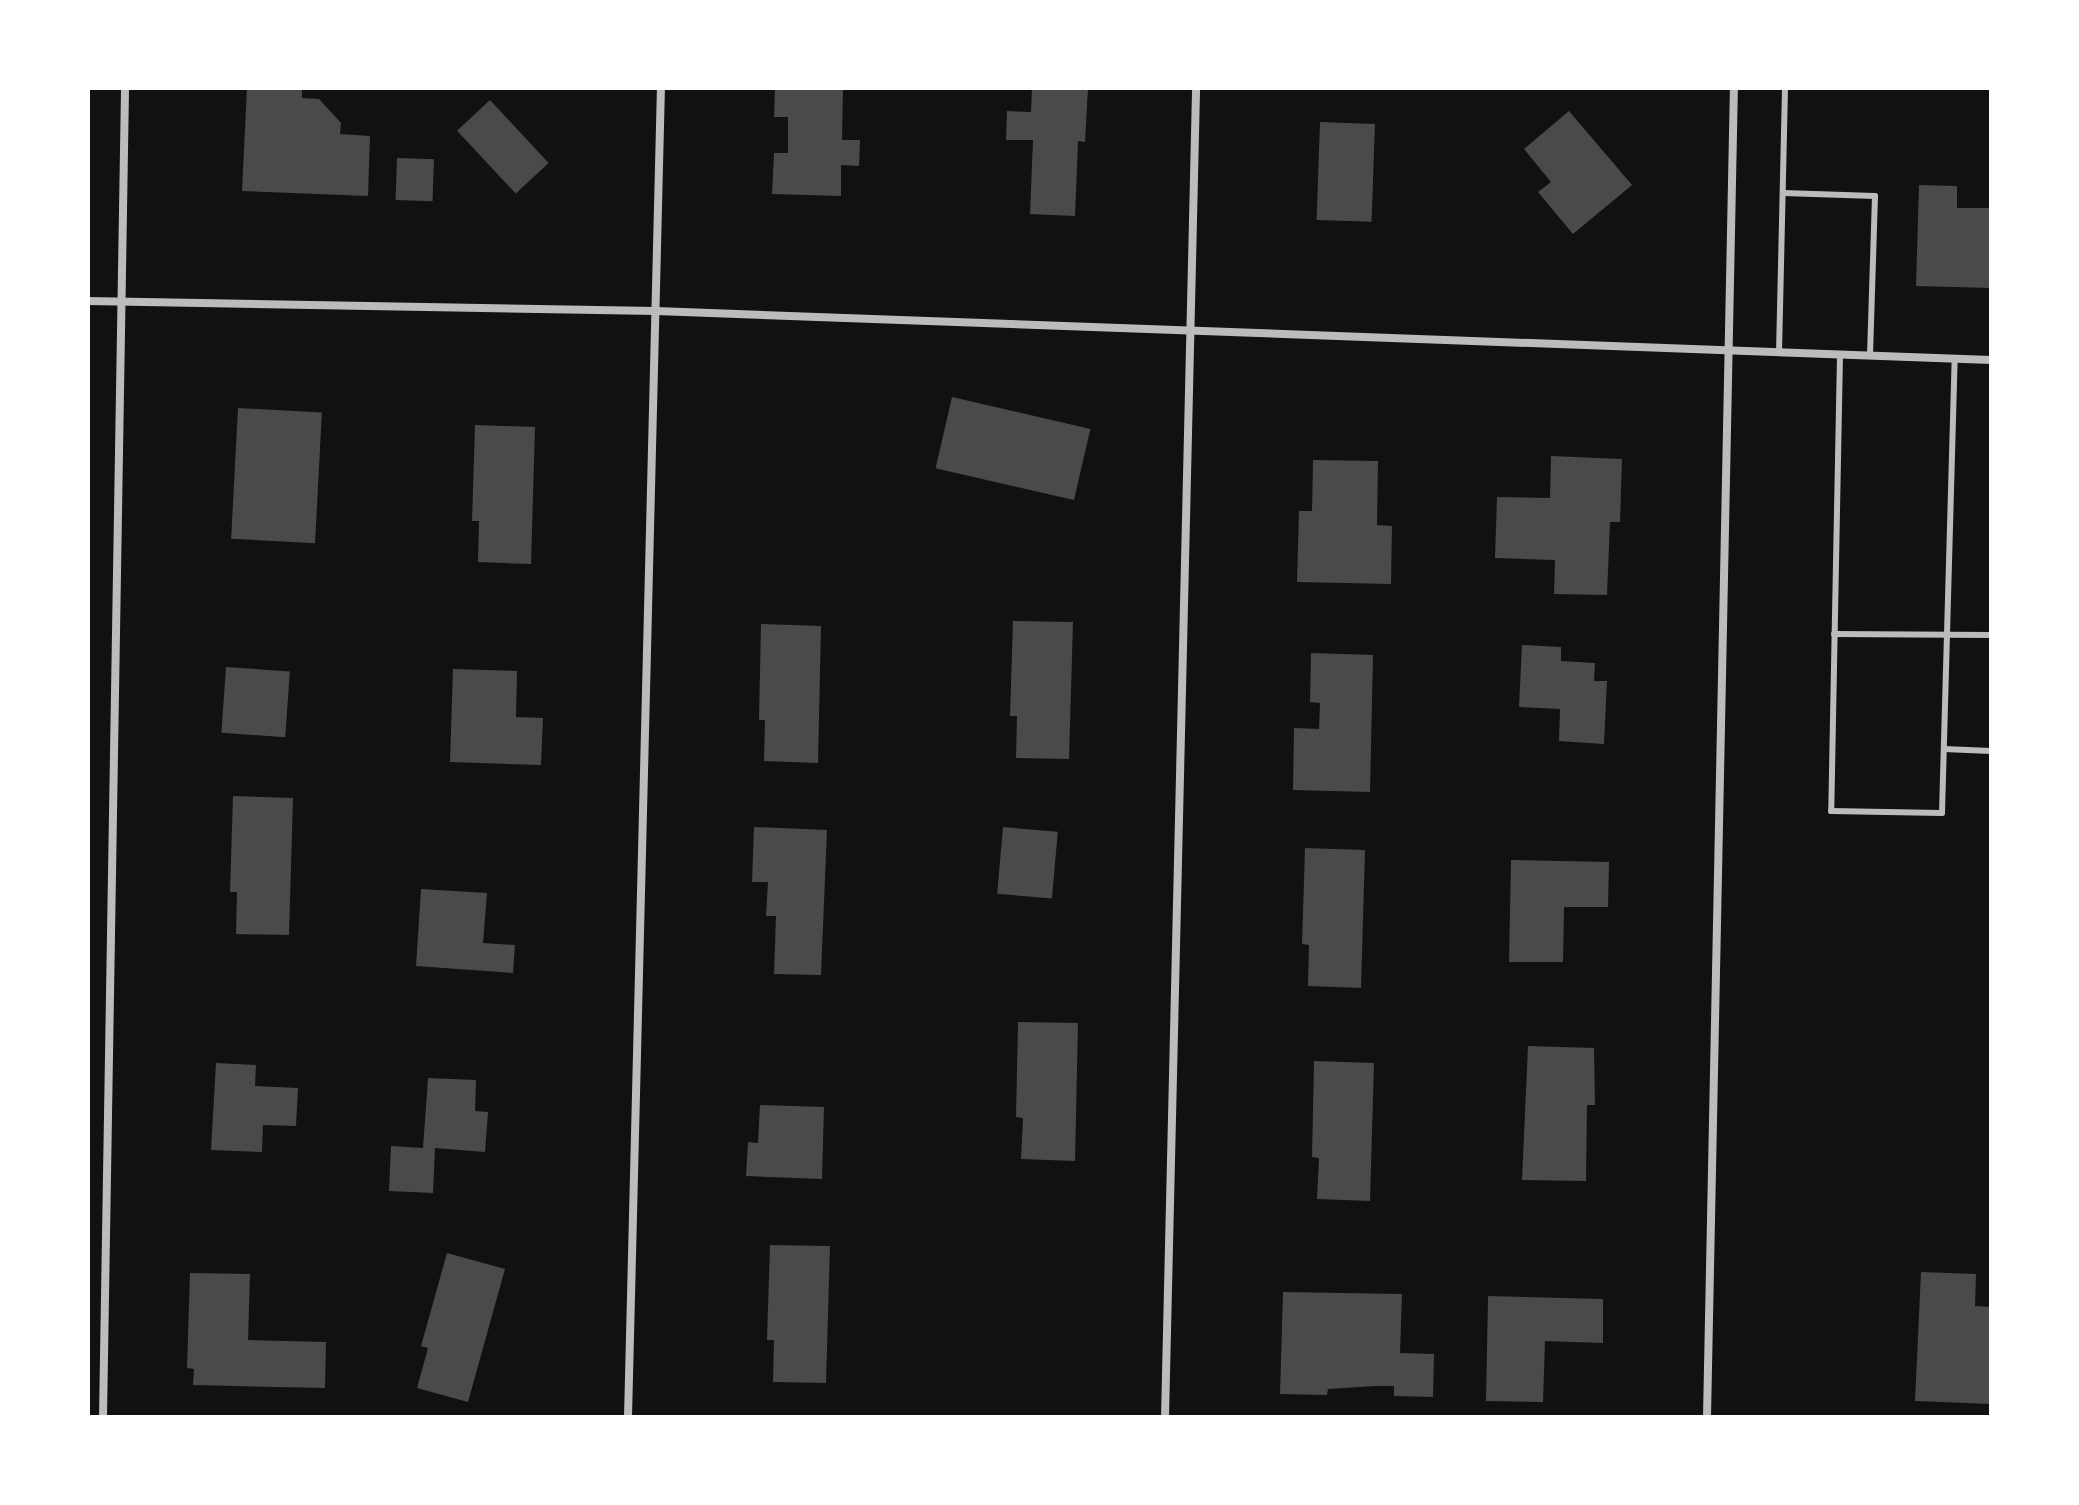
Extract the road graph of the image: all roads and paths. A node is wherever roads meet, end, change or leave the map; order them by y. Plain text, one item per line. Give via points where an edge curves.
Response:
1 (125, 88) edge
2 (661, 88) edge
3 (1196, 88) edge
4 (1734, 88) edge
5 (1785, 88) edge
6 (1783, 193) junction
7 (88, 301) edge
8 (121, 302) junction
9 (656, 311) junction
10 (1190, 328) junction
11 (1728, 351) junction
12 (1779, 353) junction
13 (1840, 355) junction
14 (1870, 356) junction
15 (1955, 359) junction
16 (1991, 360) edge
17 (1834, 634) junction
18 (1947, 634) junction
19 (1991, 635) edge
20 (1944, 749) junction
21 (1991, 751) edge
22 (103, 1417) edge
23 (628, 1417) edge
24 (1165, 1417) edge
25 (1707, 1417) edge

1 - 8 street
2 - 9 street
3 - 10 street
4 - 11 street
5 - 6 lane
6 - 12 lane
6 - 14 lane via 1875,196
7 - 8 street
8 - 9 street
8 - 22 street
9 - 10 street
9 - 23 street
10 - 11 street
10 - 24 street
11 - 12 street
11 - 25 street
12 - 13 street
13 - 14 street
13 - 17 lane
14 - 15 street
15 - 16 street
15 - 18 lane
17 - 18 lane
17 - 20 lane via 1831,811 1942,813
18 - 19 lane
18 - 20 lane
20 - 21 lane

